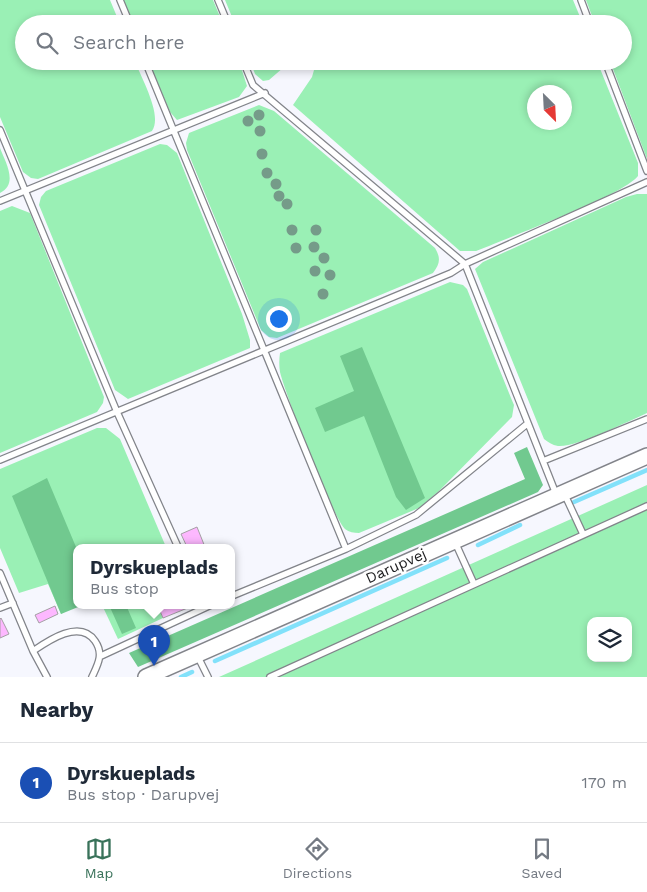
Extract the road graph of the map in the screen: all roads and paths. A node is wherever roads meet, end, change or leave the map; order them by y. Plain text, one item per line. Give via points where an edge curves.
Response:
1 (120, 0) edge
2 (218, 0) edge
3 (581, 0) edge
4 (126, 15) edge
5 (224, 15) edge
6 (587, 15) edge
7 (149, 70) edge
8 (247, 70) edge
9 (608, 70) edge
10 (265, 93) junction
11 (173, 129) junction
12 (0, 130) edge
13 (647, 171) edge
14 (647, 182) edge
15 (26, 191) junction
16 (0, 201) edge
17 (465, 264) junction
18 (263, 351) junction
19 (116, 412) junction
20 (647, 418) edge
21 (527, 424) junction
22 (647, 456) edge
23 (0, 460) edge
24 (543, 461) junction
25 (560, 494) junction
26 (647, 506) edge
27 (583, 534) junction
28 (454, 540) junction
29 (177, 544) edge
30 (346, 549) junction
31 (0, 573) edge
32 (474, 584) junction
33 (235, 595) edge
34 (13, 603) junction
35 (0, 608) edge
36 (198, 609) edge
37 (33, 651) junction
38 (197, 655) junction
39 (101, 656) junction
40 (47, 677) edge
41 (92, 677) edge
42 (146, 677) edge
43 (208, 677) edge
44 (270, 677) edge

1 - 4 lane
2 - 5 lane
3 - 6 lane
7 - 11 lane
8 - 10 lane via 253,85
9 - 13 lane
10 - 11 lane
10 - 17 lane
11 - 15 lane
11 - 18 lane
12 - 15 lane
14 - 17 lane
15 - 16 lane
15 - 19 lane
17 - 18 lane via 452,273
17 - 21 lane
18 - 19 lane
18 - 30 lane
19 - 23 lane
19 - 29 lane
20 - 24 lane
21 - 24 lane
21 - 30 lane via 416,515
22 - 25 street, Darupvej
24 - 25 lane
25 - 27 lane
25 - 28 street, Darupvej
26 - 27 lane
27 - 32 lane
28 - 32 lane
28 - 38 street, Darupvej
30 - 33 lane
31 - 34 lane
32 - 44 lane
34 - 35 lane
34 - 37 lane
36 - 39 lane
37 - 39 lane via 64,634 82,631 90,634 98,644
37 - 40 lane
38 - 42 street, Darupvej
38 - 43 lane
39 - 41 lane

